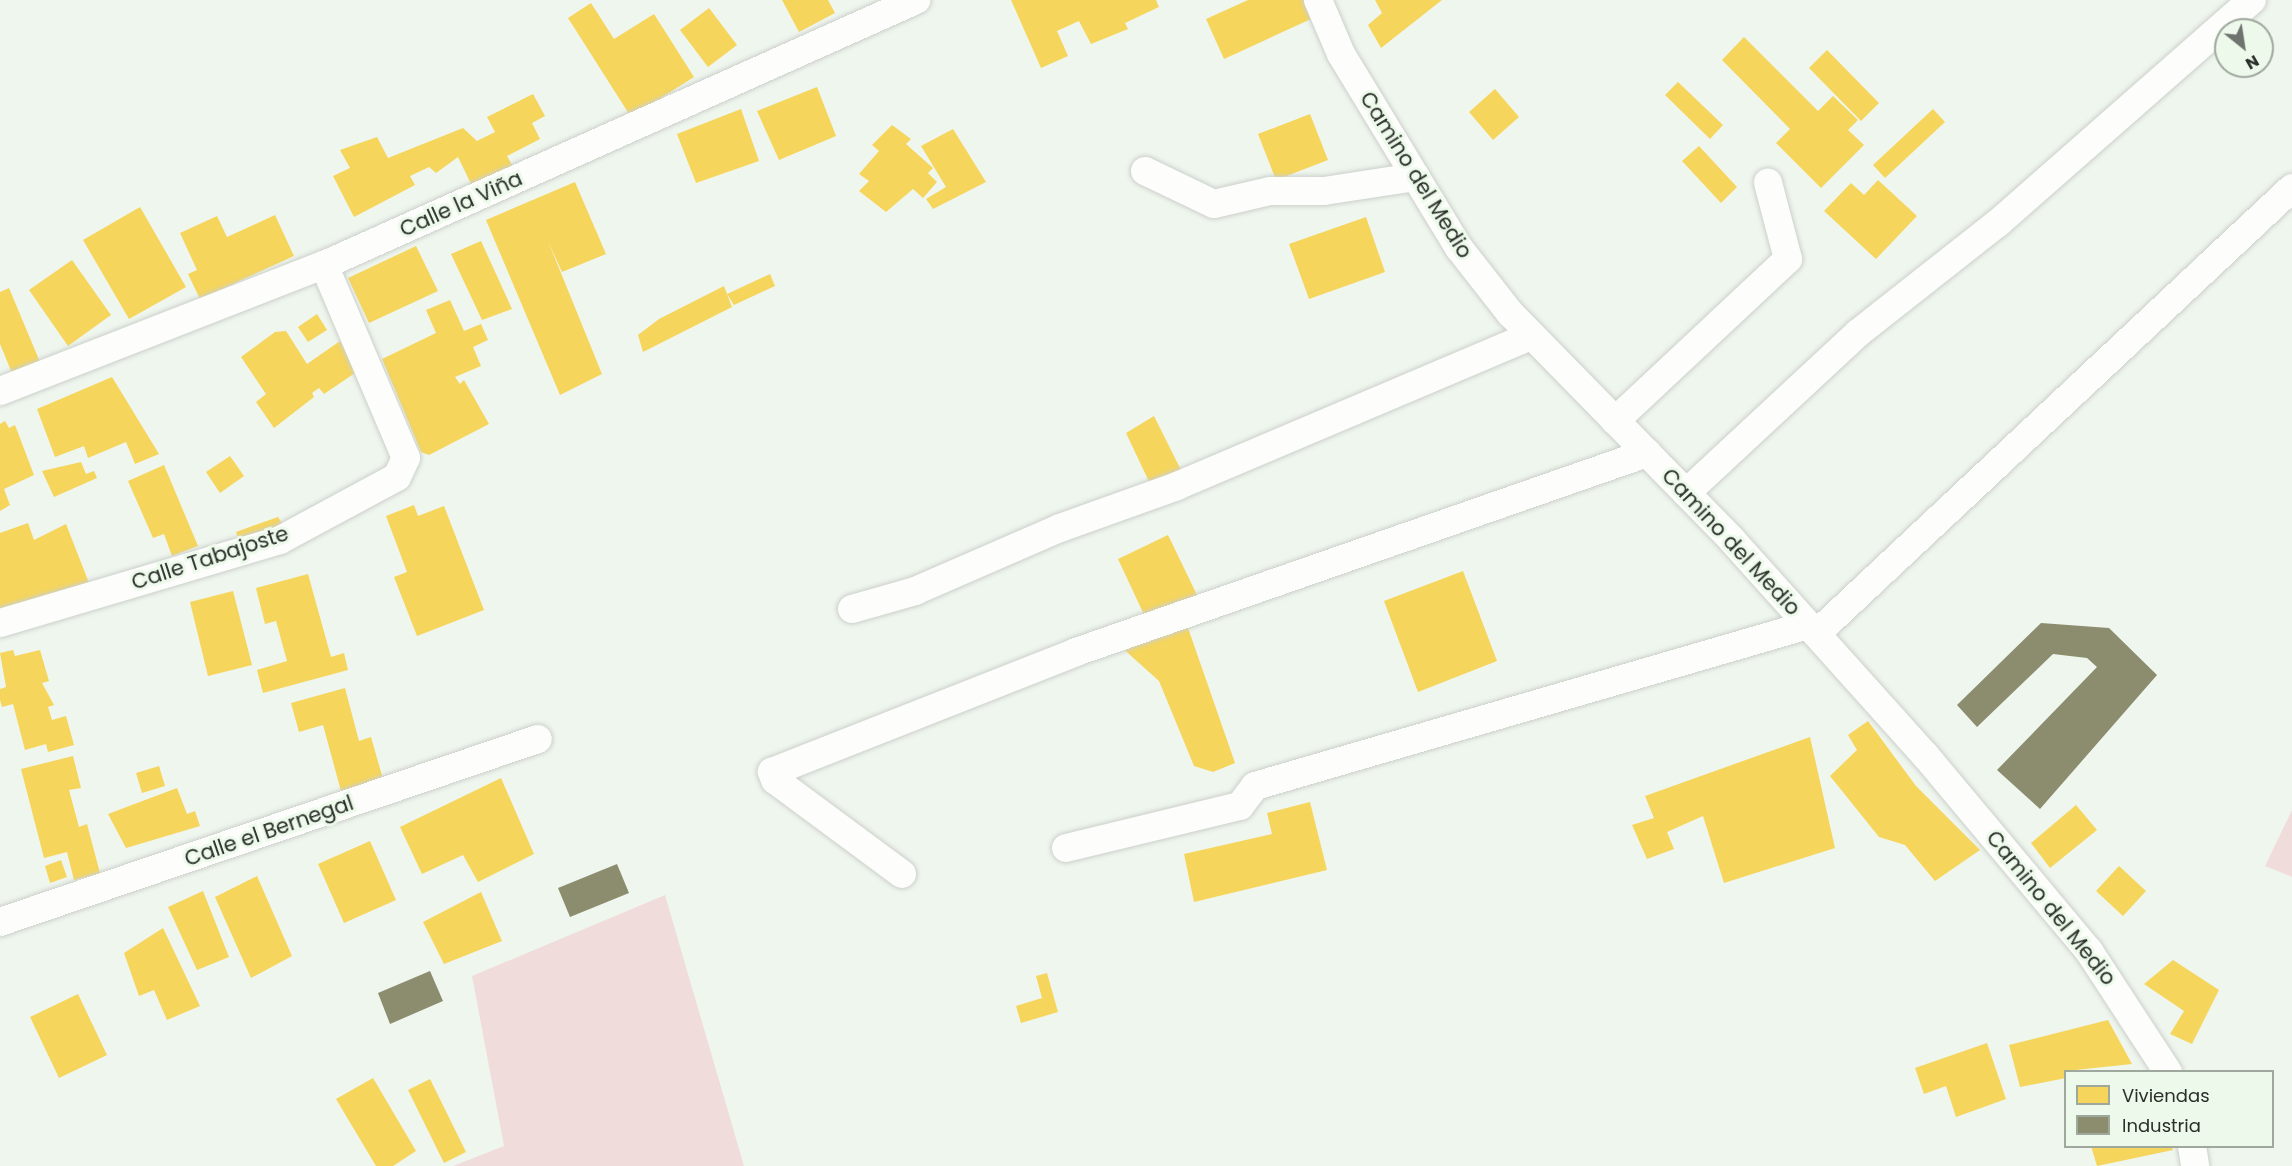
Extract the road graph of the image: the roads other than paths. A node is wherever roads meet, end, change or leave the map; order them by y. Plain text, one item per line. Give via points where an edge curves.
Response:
1 (916, 0) edge
2 (1318, 0) edge
3 (2252, 0) edge
4 (1145, 171) dead end
5 (1416, 177) junction
6 (1768, 183) dead end
7 (2292, 188) edge
8 (324, 265) junction
9 (1531, 336) junction
10 (0, 391) edge
11 (1615, 420) junction
12 (1647, 453) junction
13 (1686, 492) junction
14 (852, 609) dead end
15 (0, 623) edge
16 (1812, 629) junction
17 (538, 739) dead end
18 (1066, 848) dead end
19 (902, 874) dead end
20 (0, 922) edge
21 (2167, 1070) edge
22 (2192, 1148) edge
23 (2195, 1166) edge

1 - 8 street, Calle la Viña
2 - 5 street, Camino del Medio via 1341,54
3 - 13 street via 1998,223 1858,333
4 - 5 street via 1214,204 1270,191 1324,191
5 - 9 street, Camino del Medio via 1459,248
6 - 11 street via 1788,259
7 - 16 street
8 - 10 street, Calle la Viña
8 - 15 street, Calle Tabajoste via 406,458 397,477 279,540
9 - 11 street, Camino del Medio
9 - 14 street via 1177,486 1060,528 915,591
11 - 12 street, Camino del Medio
12 - 13 street, Camino del Medio
12 - 19 street via 1076,652 772,772 775,780
13 - 16 street, Camino del Medio
16 - 18 street via 1255,786 1239,806
16 - 21 street, Camino del Medio via 2089,951
17 - 20 street, Calle el Bernegal
22 - 23 street

